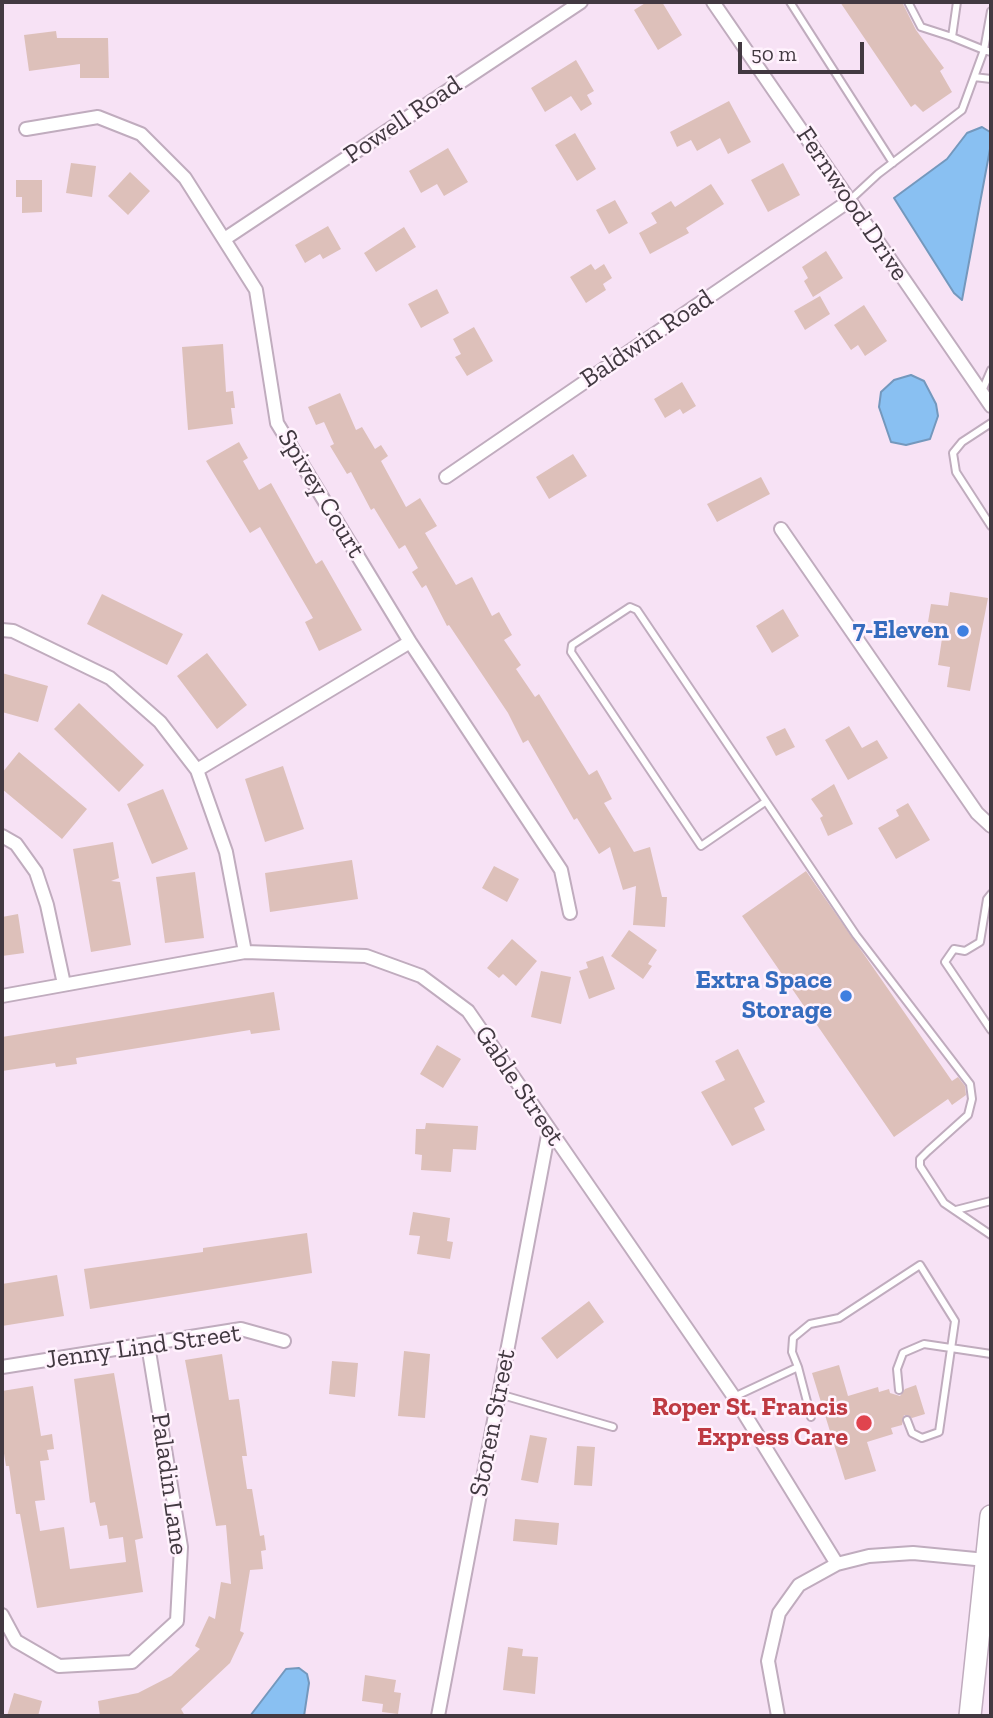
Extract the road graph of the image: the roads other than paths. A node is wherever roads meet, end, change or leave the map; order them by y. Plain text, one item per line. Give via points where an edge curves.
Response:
1 (581, 2) edge
2 (713, 2) edge
3 (790, 2) edge
4 (908, 2) edge
5 (957, 2) edge
6 (991, 11) edge
7 (951, 37) junction
8 (988, 51) edge
9 (974, 77) junction
10 (991, 79) edge
11 (26, 129) dead end
12 (893, 163) junction
13 (849, 201) junction
14 (226, 238) junction
15 (991, 370) edge
16 (982, 393) junction
17 (991, 406) edge
18 (991, 423) edge
19 (446, 477) dead end
20 (991, 526) edge
21 (781, 529) dead end
22 (2, 630) edge
23 (410, 642) junction
24 (197, 770) junction
25 (765, 802) junction
26 (991, 825) edge
27 (2, 836) edge
28 (991, 894) edge
29 (570, 913) dead end
30 (245, 952) junction
31 (64, 984) junction
32 (2, 996) edge
33 (991, 1029) edge
34 (548, 1130) junction
35 (991, 1201) edge
36 (956, 1210) junction
37 (991, 1235) edge
38 (284, 1341) dead end
39 (148, 1345) junction
40 (951, 1348) junction
41 (991, 1354) edge
42 (2, 1367) edge
43 (798, 1367) junction
44 (899, 1390) dead end
45 (499, 1394) junction
46 (734, 1396) junction
47 (811, 1417) dead end
48 (906, 1420) dead end
49 (613, 1427) dead end
50 (991, 1516) edge
51 (986, 1560) junction
52 (838, 1564) junction
53 (2, 1615) edge
54 (438, 1716) edge
55 (778, 1716) edge
56 (970, 1716) edge

1 - 14 street, Powell Road
2 - 13 street, Fernwood Drive
3 - 12 lane
4 - 7 lane via 922,27
5 - 7 lane
6 - 8 lane
7 - 8 lane
8 - 9 lane
9 - 10 lane
9 - 12 lane via 962,110
11 - 14 street, Spivey Court via 98,117 141,134 185,178
12 - 13 lane
13 - 16 street, Fernwood Drive
13 - 19 street, Baldwin Road
14 - 23 street, Spivey Court via 256,290 277,423
15 - 16 lane
16 - 17 street, Fernwood Drive
18 - 20 lane via 953,453 956,472
21 - 26 street via 977,813
22 - 24 street via 13,631 110,678 160,722
23 - 24 street
23 - 29 street, Spivey Court via 561,870
24 - 30 street via 226,852
25 - 25 lane via 637,610 630,607 572,645 571,652 701,846
25 - 36 lane via 856,935 970,1084 968,1115 920,1159 944,1203
27 - 31 street via 16,844 36,872
28 - 33 lane via 980,942 965,951 954,949 946,962
30 - 31 street, Gable Street
30 - 34 street, Gable Street via 366,956 421,976 468,1011
31 - 32 street, Gable Street
34 - 45 street, Storen Street
34 - 46 street, Gable Street
35 - 36 lane
36 - 37 lane
38 - 39 street, Jenny Lind Street via 241,1329
39 - 42 street, Jenny Lind Street
39 - 53 street, Paladin Lane via 181,1547 177,1621 132,1662 59,1666 16,1640
40 - 41 lane
40 - 43 lane via 955,1321 919,1265 839,1318 810,1324 793,1338
40 - 44 lane via 924,1344 903,1353 897,1369
40 - 48 lane via 939,1432 922,1438 912,1433
43 - 46 lane
43 - 47 lane
45 - 49 lane
45 - 54 street, Storen Street
46 - 52 street, Gable Street
50 - 51 main road
51 - 52 street via 913,1553
51 - 56 main road
52 - 55 street via 799,1585 779,1613 768,1661

